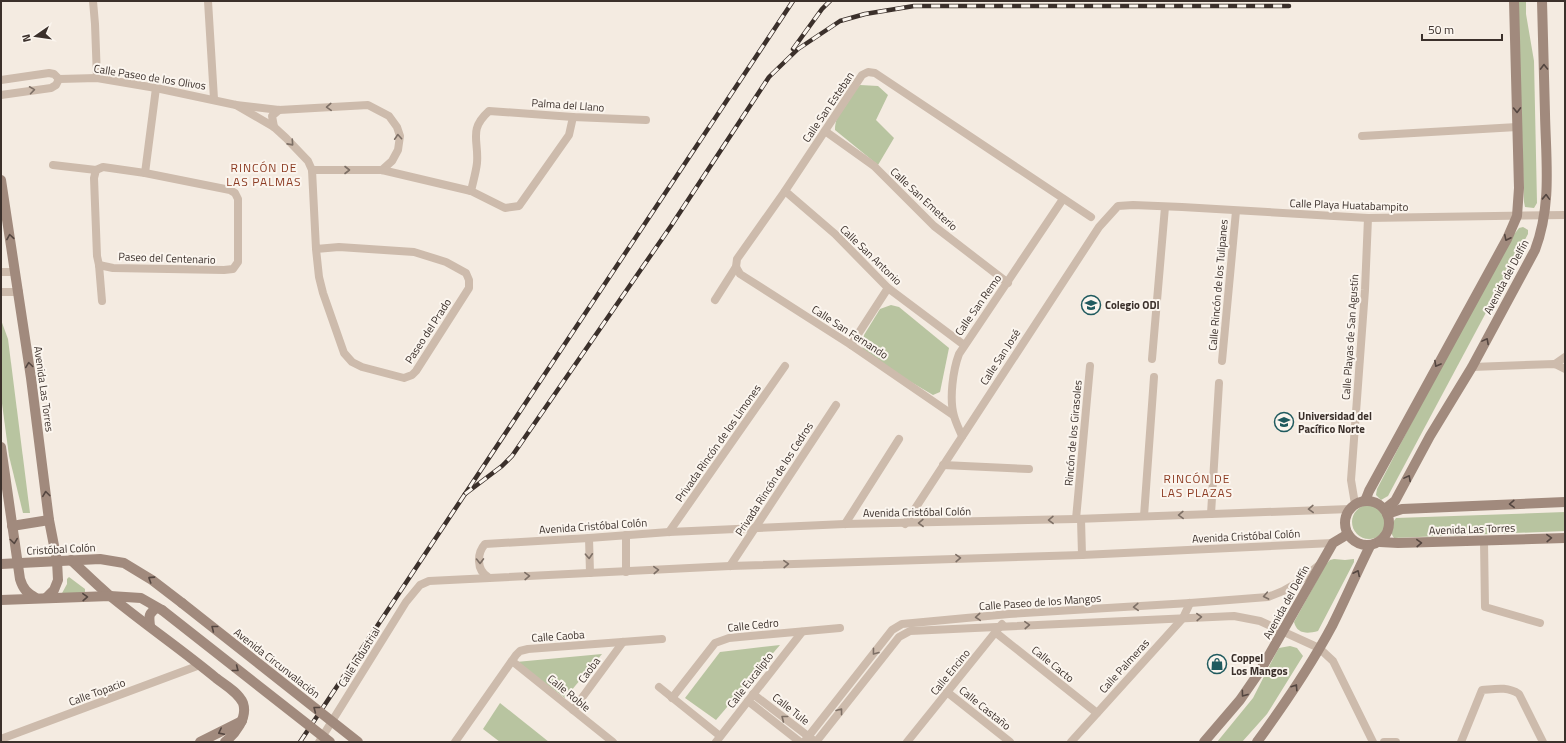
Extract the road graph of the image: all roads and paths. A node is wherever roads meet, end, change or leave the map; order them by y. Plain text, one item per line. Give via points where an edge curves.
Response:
1 (93, 1) edge
2 (208, 1) edge
3 (1514, 1) edge
4 (1542, 1) edge
5 (97, 78) junction
6 (59, 79) junction
7 (1, 80) edge
8 (156, 88) junction
9 (1, 95) edge
10 (214, 99) junction
11 (236, 105) junction
12 (279, 110) junction
13 (572, 117) junction
14 (646, 120) dead end
15 (274, 127) junction
16 (1517, 127) junction
17 (825, 131) junction
18 (1362, 136) dead end
19 (53, 165) dead end
20 (96, 170) junction
21 (312, 170) junction
22 (382, 170) junction
23 (145, 173) junction
24 (1, 180) edge
25 (471, 191) junction
26 (785, 191) junction
27 (1063, 199) junction
28 (1118, 206) joint
29 (1165, 207) junction
30 (1236, 211) junction
31 (1565, 215) edge
32 (1517, 216) junction
33 (1545, 216) junction
34 (1091, 217) dead end
35 (1368, 218) junction
36 (316, 249) junction
37 (100, 265) junction
38 (736, 267) junction
39 (1, 272) edge
40 (15, 272) junction
41 (1008, 283) junction
42 (888, 288) junction
43 (1, 292) edge
44 (19, 292) junction
45 (715, 300) dead end
46 (102, 301) dead end
47 (851, 345) junction
48 (964, 345) junction
49 (1565, 357) edge
50 (1152, 359) dead end
51 (1222, 361) dead end
52 (1555, 364) junction
53 (785, 366) dead end
54 (1090, 366) dead end
55 (1472, 367) junction
56 (1565, 369) edge
57 (1154, 377) dead end
58 (1219, 383) dead end
59 (836, 405) dead end
60 (953, 415) junction
61 (962, 436) junction
62 (899, 439) dead end
63 (1, 446) edge
64 (943, 465) junction
65 (1029, 469) dead end
66 (1365, 501) junction
67 (1565, 502) edge
68 (1353, 506) junction
69 (1386, 511) junction
70 (1211, 514) junction
71 (1144, 516) junction
72 (1079, 519) junction
73 (49, 520) junction
74 (845, 524) junction
75 (905, 524) junction
76 (12, 526) junction
77 (754, 528) junction
78 (669, 532) junction
79 (1348, 534) junction
80 (626, 535) junction
81 (589, 538) junction
82 (1565, 538) edge
83 (1484, 541) junction
84 (1333, 543) junction
85 (1375, 544) junction
86 (1082, 554) junction
87 (57, 560) junction
88 (71, 560) junction
89 (1322, 562) junction
90 (1, 564) edge
91 (17, 564) junction
92 (730, 566) junction
93 (626, 572) junction
94 (590, 573) junction
95 (488, 577) junction
96 (420, 585) joint
97 (110, 596) junction
98 (41, 598) junction
99 (1, 600) edge
100 (182, 603) joint
101 (1190, 603) junction
102 (159, 609) junction
103 (1008, 614) junction
104 (1183, 618) junction
105 (1540, 623) dead end
106 (150, 626) junction
107 (840, 628) dead end
108 (998, 629) junction
109 (802, 632) junction
110 (1283, 632) junction
111 (662, 639) dead end
112 (623, 642) junction
113 (1319, 648) junction
114 (512, 661) junction
115 (200, 665) junction
116 (659, 687) dead end
117 (947, 692) junction
118 (753, 694) junction
119 (672, 698) junction
120 (748, 701) junction
121 (573, 710) junction
122 (1096, 713) junction
123 (242, 721) junction
124 (232, 738) edge
125 (1, 739) edge
126 (718, 739) edge
127 (811, 741) edge
128 (2, 742) edge
129 (200, 742) edge
130 (225, 742) edge
131 (319, 742) edge
132 (330, 742) edge
133 (358, 742) edge
134 (455, 742) edge
135 (613, 742) edge
136 (800, 742) edge
137 (907, 742) edge
138 (1010, 742) edge
139 (1071, 742) edge
140 (1204, 742) edge
141 (1257, 742) edge
142 (1374, 742) edge
143 (1384, 742) edge
144 (1396, 742) edge
145 (1461, 742) edge
146 (1543, 742) edge

1 - 5 street
2 - 10 street
3 -> 16 street, Avenida del Delfín
33 -> 4 street, Avenida del Delfín via 1547,183
5 - 6 street, Calle Paseo de los Olivos
5 - 8 street, Calle Paseo de los Olivos
6 - 7 street, Calle Paseo de los Olivos via 49,73
9 -> 6 street via 51,88
8 - 10 street, Calle Paseo de los Olivos
8 - 23 street
10 - 11 street, Calle Paseo de los Olivos
11 - 12 street
11 - 15 street
12 - 15 street via 272,116
22 -> 12 street via 392,161 398,150 400,136 389,116 368,105
13 - 14 street, Palma del Llano
13 - 25 street via 569,135 519,206 505,208
13 - 25 street, Palma del Llano via 489,111 480,119 476,128 477,162
15 -> 21 street via 308,161
16 - 18 street
16 - 32 street, Avenida del Delfín
17 - 26 street, Calle San Esteban
17 - 27 street, Calle San Esteban via 862,75 868,72 875,73
17 - 41 street, Calle San Emeterio via 874,166 934,226
19 - 20 street
20 - 23 street via 103,167
20 - 37 street via 94,178 97,256
21 -> 22 street
21 - 36 street, Paseo del Prado
22 - 25 street
23 - 37 street, Paseo del Centenario via 235,193 238,199 238,262 233,269 224,270 114,268
40 -> 24 street, Avenida Las Torres
26 - 38 street, Calle San Esteban via 737,259
26 - 42 street, Calle San Antonio via 839,238
27 - 34 street, Calle San Esteban
27 - 41 street, Calle San Remo
28 - 29 street, Calle Playa Huatabampito
28 - 61 street, Calle San José via 1099,227
29 - 30 street, Calle Playa Huatabampito
29 - 50 street
30 - 35 street, Calle Playa Huatabampito
30 - 51 street, Calle Rincón de los Tulipanes
31 - 33 street, Calle Playa Huatabampito
32 - 33 street, Calle Playa Huatabampito
32 - 35 street, Calle Playa Huatabampito
32 -> 66 street, Avenida del Delfín via 1507,239 1368,491
55 -> 33 street, Avenida del Delfín via 1535,250
35 - 68 street, Calle Playas de San Agustín via 1351,480
36 - 36 street, Paseo del Prado via 323,293 344,353 352,362 362,367 404,378 412,375 469,288 466,273 446,262 414,252 339,247
37 - 46 street
38 - 45 street, Calle San Esteban
38 - 47 street, Calle San Fernando via 740,274
39 - 40 street
40 - 44 street, Avenida Las Torres
41 - 48 street, Calle San Remo
42 - 47 street
42 - 48 street, Calle San Antonio
43 - 44 street
73 -> 44 street, Avenida Las Torres
47 - 60 street, Calle San Fernando
48 - 60 street, Calle San Remo via 953,373
49 - 52 street
52 - 55 street
52 - 56 street
53 - 78 street, Privada Rincón de los Limones
54 - 72 street, Rincón de los Girasoles via 1078,502
69 -> 55 street, Avenida del Delfín via 1395,501 1430,436
57 - 71 street
58 - 70 street
59 - 77 street, Privada Rincón de los Cedros
60 - 61 street, Calle San Remo
61 - 64 street, Calle San José
62 - 74 street
63 - 76 street
64 - 65 street
64 - 75 street, Calle San José
66 - 68 street
66 - 69 street via 1377,503
67 -> 69 street, Avenida Las Torres
68 -> 70 street, Avenida Cristóbal Colón
68 - 79 street via 1345,517 1344,523
69 - 85 street via 1388,533
70 -> 71 street, Avenida Cristóbal Colón
71 - 72 street, Avenida Cristóbal Colón
72 -> 75 street, Avenida Cristóbal Colón
72 - 86 street, Rincón de los Girasoles
73 - 76 street
73 - 87 street, Avenida Las Torres
74 - 75 street, Avenida Cristóbal Colón
74 - 77 street, Avenida Cristóbal Colón
76 -> 91 street
77 - 78 street, Avenida Cristóbal Colón
77 - 92 street, Privada Rincón de los Cedros
78 - 80 street, Avenida Cristóbal Colón
79 - 84 street, Avenida del Delfín
79 - 85 street via 1356,543
80 - 81 street, Avenida Cristóbal Colón
80 - 93 street
81 -> 94 street
81 -> 95 street, Avenida Cristóbal Colón via 485,544 480,549 479,558 480,568
83 -> 82 street, Avenida Las Torres
85 -> 83 street, Avenida Las Torres
83 - 105 street via 1485,607
84 - 86 street, Avenida Cristóbal Colón
84 - 89 street, Avenida del Delfín
113 -> 85 street
92 -> 86 street, Avenida Cristóbal Colón
87 - 88 street, Cristóbal Colón
87 - 91 street, Cristóbal Colón
87 - 98 street, Avenida Las Torres via 58,580 54,590
88 - 97 street
100 -> 88 street, Cristóbal Colón via 124,563 100,558
89 -> 101 street, Calle Paseo de los Mangos via 1297,583 1268,597
89 - 110 street, Avenida del Delfín
90 - 91 street, Cristóbal Colón
91 - 98 street via 22,586 27,593
93 -> 92 street, Avenida Cristóbal Colón
93 - 94 street, Avenida Cristóbal Colón
95 -> 94 street, Avenida Cristóbal Colón
95 - 96 street, Avenida Cristóbal Colón via 429,581
96 - 131 street, Calle Industrial via 406,602
98 -> 97 street
97 - 102 street via 141,598
97 - 106 street
98 - 99 street
133 -> 100 street, Avenida Circunvalación, bridge
101 -> 103 street, Calle Paseo de los Mangos
101 - 104 street, Calle Palmeras
102 - 106 street via 149,614
102 -> 132 street, bridge
103 - 108 street, Calle Encino
103 -> 127 street, Calle Paseo de los Mangos via 902,624 892,630
108 -> 104 street, Calle Paseo de los Mangos
104 -> 110 street, Calle Paseo de los Mangos via 1234,616 1260,621
104 - 122 street, Calle Palmeras
106 - 115 street
107 - 109 street, Calle Cedro
108 - 117 street, Calle Encino
108 - 122 street, Calle Cacto
127 -> 108 street, Calle Paseo de los Mangos via 904,633
109 - 118 street, Calle Eucalipto
109 - 119 street, Calle Cedro via 729,638 715,643
110 - 113 street, Calle Paseo de los Mangos
110 -> 140 street, Avenida del Delfín via 1244,694
111 - 112 street, Calle Caoba
112 - 114 street, Calle Caoba via 528,649 520,651
112 - 121 street, Caoba
141 -> 113 street
113 - 142 street, Calle Paseo de los Mangos via 1333,661
114 - 121 street, Calle Roble
114 - 134 street, Calle Caoba
115 - 123 street via 237,695 243,703
115 - 125 street, Calle Topacio
116 - 119 street
117 - 137 street, Calle Encino
117 - 138 street, Calle Castaño
118 - 120 street, Calle Eucalipto
127 -> 118 street, Calle Tule
119 - 126 street
120 - 126 street, Calle Eucalipto
120 - 136 street, Calle Tule
121 - 135 street, Calle Roble
122 - 139 street, Calle Palmeras
123 - 124 street
123 -> 129 street
124 - 130 street
125 - 128 street
143 - 144 street
145 - 146 street via 1482,690 1506,688 1519,694

